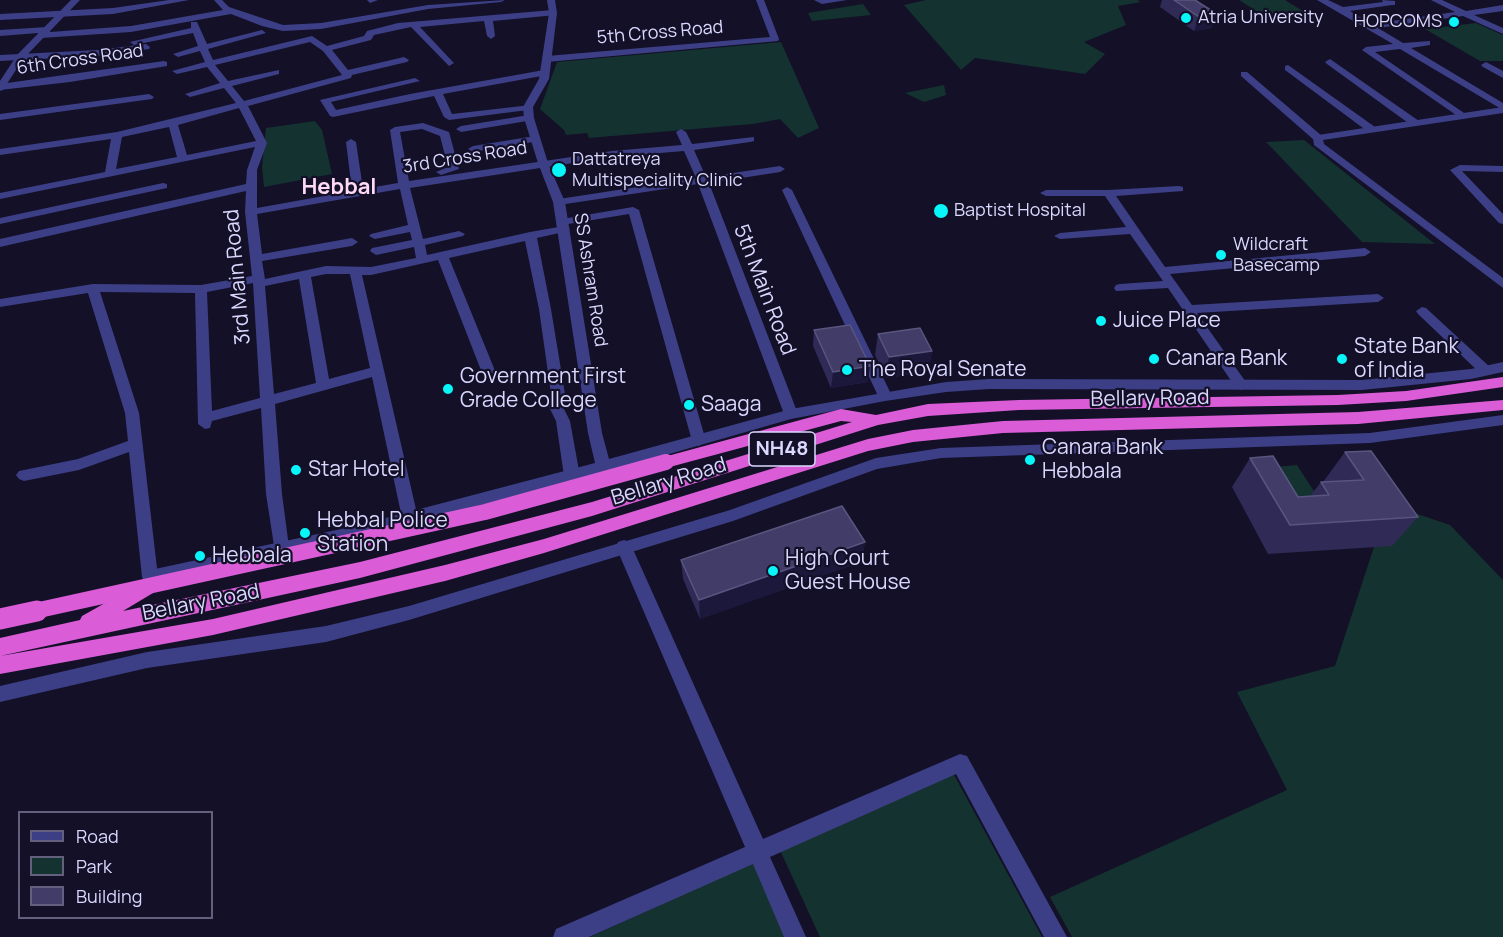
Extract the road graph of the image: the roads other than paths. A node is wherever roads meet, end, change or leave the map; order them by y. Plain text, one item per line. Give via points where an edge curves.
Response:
1 (76, 0) edge
2 (185, 0) edge
3 (218, 0) edge
4 (397, 0) edge
5 (501, 0) edge
6 (551, 0) edge
7 (760, 0) edge
8 (818, 0) edge
9 (843, 0) edge
10 (1320, 0) edge
11 (1386, 0) edge
12 (1435, 0) edge
13 (1493, 0) edge
14 (1503, 6) edge
15 (1342, 10) junction
16 (232, 11) junction
17 (400, 12) junction
18 (553, 13) junction
19 (62, 14) junction
20 (1467, 15) junction
21 (0, 17) edge
22 (488, 17) junction
23 (413, 24) junction
24 (1370, 27) junction
25 (1503, 31) edge
26 (44, 32) junction
27 (0, 33) edge
28 (262, 33) dead end
29 (491, 36) dead end
30 (126, 43) dead end
31 (1427, 43) dead end
32 (1400, 46) junction
33 (146, 47) dead end
34 (202, 49) junction
35 (326, 50) junction
36 (178, 54) dead end
37 (20, 57) junction
38 (548, 57) junction
39 (0, 58) edge
40 (404, 60) dead end
41 (1330, 62) dead end
42 (448, 63) dead end
43 (164, 64) dead end
44 (210, 64) junction
45 (1486, 65) dead end
46 (1288, 68) dead end
47 (177, 71) dead end
48 (276, 72) dead end
49 (544, 73) junction
50 (347, 74) junction
51 (1244, 74) dead end
52 (1503, 75) edge
53 (415, 81) dead end
54 (1, 85) edge
55 (227, 85) junction
56 (360, 92) junction
57 (437, 92) junction
58 (190, 94) dead end
59 (149, 97) dead end
60 (243, 106) junction
61 (1503, 109) edge
62 (529, 112) junction
63 (1462, 115) junction
64 (0, 117) edge
65 (173, 123) junction
66 (1415, 123) junction
67 (461, 129) dead end
68 (1371, 129) junction
69 (681, 132) dead end
70 (117, 135) junction
71 (1318, 138) junction
72 (536, 139) junction
73 (750, 139) dead end
74 (351, 142) dead end
75 (261, 143) junction
76 (687, 148) junction
77 (473, 149) dead end
78 (0, 152) edge
79 (183, 159) junction
80 (543, 163) junction
81 (780, 169) dead end
82 (1503, 169) edge
83 (110, 174) junction
84 (702, 180) junction
85 (404, 181) junction
86 (163, 186) dead end
87 (252, 186) junction
88 (1179, 189) dead end
89 (787, 190) dead end
90 (358, 192) junction
91 (1046, 193) dead end
92 (1108, 193) junction
93 (0, 196) edge
94 (559, 202) junction
95 (251, 212) junction
96 (0, 221) edge
97 (1503, 221) edge
98 (563, 226) junction
99 (415, 227) junction
100 (1135, 230) junction
101 (459, 234) dead end
102 (530, 235) junction
103 (375, 236) dead end
104 (1060, 236) dead end
105 (352, 242) dead end
106 (0, 243) edge
107 (419, 243) junction
108 (376, 250) dead end
109 (1365, 252) dead end
110 (443, 257) junction
111 (256, 259) junction
112 (423, 261) junction
113 (355, 270) junction
114 (1162, 271) junction
115 (305, 276) junction
116 (259, 281) junction
117 (1171, 284) junction
118 (1503, 284) edge
119 (93, 288) junction
120 (1120, 288) dead end
121 (201, 289) junction
122 (1378, 298) dead end
123 (0, 303) edge
124 (1188, 309) junction
125 (1422, 311) dead end
126 (1503, 367) edge
127 (1486, 370) junction
128 (378, 371) junction
129 (491, 378) dead end
130 (1503, 382) edge
131 (322, 385) junction
132 (1241, 385) junction
133 (885, 396) junction
134 (267, 399) junction
135 (1503, 405) edge
136 (790, 414) junction
137 (877, 420) junction
138 (1503, 420) edge
139 (699, 441) junction
140 (135, 444) junction
141 (603, 467) junction
142 (24, 475) dead end
143 (572, 476) junction
144 (410, 518) junction
145 (281, 547) junction
146 (624, 547) junction
147 (172, 572) junction
148 (150, 578) junction
149 (0, 611) edge
150 (0, 619) edge
151 (77, 629) junction
152 (0, 647) edge
153 (0, 665) edge
154 (0, 694) edge
155 (758, 852) junction
156 (564, 937) edge
157 (795, 937) edge
158 (1056, 937) edge

1 - 19 street
2 - 19 street
3 - 16 street
4 - 17 street
5 - 17 street
6 - 18 street
7 - 38 street, 5th Cross Road via 774,37
8 - 9 street
10 - 15 street
11 - 15 street via 1392,3
12 - 20 street
13 - 14 street
14 - 20 street
15 - 24 street
16 - 17 street via 283,28 321,26
16 - 26 street via 131,29
18 - 22 street
18 - 38 street
19 - 21 street
19 - 26 street
20 - 24 street
20 - 25 street
22 - 23 street
22 - 29 street
23 - 35 street via 370,33 368,38
23 - 42 street
24 - 32 street
26 - 27 street
26 - 37 street
28 - 34 street
30 - 34 street via 195,27
31 - 32 street
32 - 61 street
32 - 63 street via 1366,50
33 - 37 street
34 - 36 street
34 - 44 street
35 - 44 street via 309,39
35 - 50 street
37 - 39 street
37 - 54 street
38 - 49 street
40 - 50 street
41 - 66 street
43 - 54 street, 6th Cross Road via 70,80
44 - 47 street
44 - 55 street
45 - 52 street
46 - 68 street
48 - 55 street
49 - 57 street
49 - 62 street
50 - 56 street
50 - 60 street
51 - 71 street
53 - 56 street
55 - 58 street
55 - 60 street
56 - 57 street via 325,100 333,114
57 - 62 street via 449,117
59 - 64 street
60 - 65 street
60 - 75 street
61 - 63 street
62 - 67 street
62 - 72 street, SS Ashram Road
63 - 66 street
65 - 70 street
65 - 79 street
66 - 68 street
68 - 71 street
69 - 76 street, 5th Main Road
70 - 78 street
70 - 83 street
71 - 118 street via 1319,145
72 - 77 street
72 - 80 street, SS Ashram Road
73 - 76 street, 3rd Cross Road
74 - 90 street
75 - 79 street
75 - 87 street, 3rd Main Road via 252,170
76 - 80 street, 3rd Cross Road
76 - 84 street, 5th Main Road
79 - 83 street
80 - 85 street, 3rd Cross Road
80 - 94 street, SS Ashram Road
81 - 84 street
82 - 97 street via 1455,171
83 - 93 street
84 - 94 street
84 - 136 street, 5th Main Road
85 - 85 street via 453,170 443,132 423,126 395,130
85 - 90 street, 3rd Cross Road
85 - 99 street
86 - 96 street
87 - 95 street, 3rd Main Road
87 - 106 street
88 - 92 street
89 - 133 street
90 - 95 street, 3rd Cross Road
91 - 92 street
92 - 100 street
94 - 98 street, SS Ashram Road
95 - 111 street, 3rd Main Road
98 - 102 street
98 - 139 street via 633,210
98 - 141 street, SS Ashram Road
99 - 103 street
99 - 107 street
100 - 104 street
100 - 114 street
101 - 107 street
102 - 110 street
102 - 143 street via 558,394 555,405 562,421
105 - 111 street
107 - 108 street
107 - 112 street
109 - 114 street
110 - 112 street
110 - 129 street
111 - 116 street, 3rd Main Road
112 - 113 street via 371,271
113 - 115 street via 326,270
113 - 128 street
114 - 117 street
115 - 116 street
115 - 131 street
116 - 121 street
116 - 134 street, 3rd Main Road
117 - 120 street
117 - 124 street
119 - 121 street
119 - 123 street
119 - 140 street via 132,413
121 - 134 street via 205,421
122 - 124 street
124 - 132 street
125 - 127 street
126 - 127 street
127 - 132 street via 1362,385
128 - 131 street
128 - 144 street
130 - 137 highway, Bellary Road / NH48 via 1406,396 1338,400 971,406
131 - 134 street
132 - 133 street via 989,384
133 - 136 street
134 - 145 street, 3rd Main Road
135 - 153 highway, Bellary Road / NH48 via 1358,418 1003,427 913,436 868,446 544,546 406,582 213,627
136 - 139 street
137 - 150 highway, bridge via 841,415 485,512
137 - 151 highway, Bellary Road / NH48 via 592,509 360,570
138 - 146 street via 1370,438 941,453 876,464 733,515
139 - 141 street
140 - 142 street via 79,464
140 - 148 street
141 - 143 street
143 - 144 street
144 - 145 street
145 - 147 street
146 - 154 street via 338,631 147,660
146 - 155 street
147 - 148 street
147 - 151 highway
148 - 149 street
151 - 152 highway, NH48
155 - 156 street
155 - 157 street
155 - 158 street via 960,763

